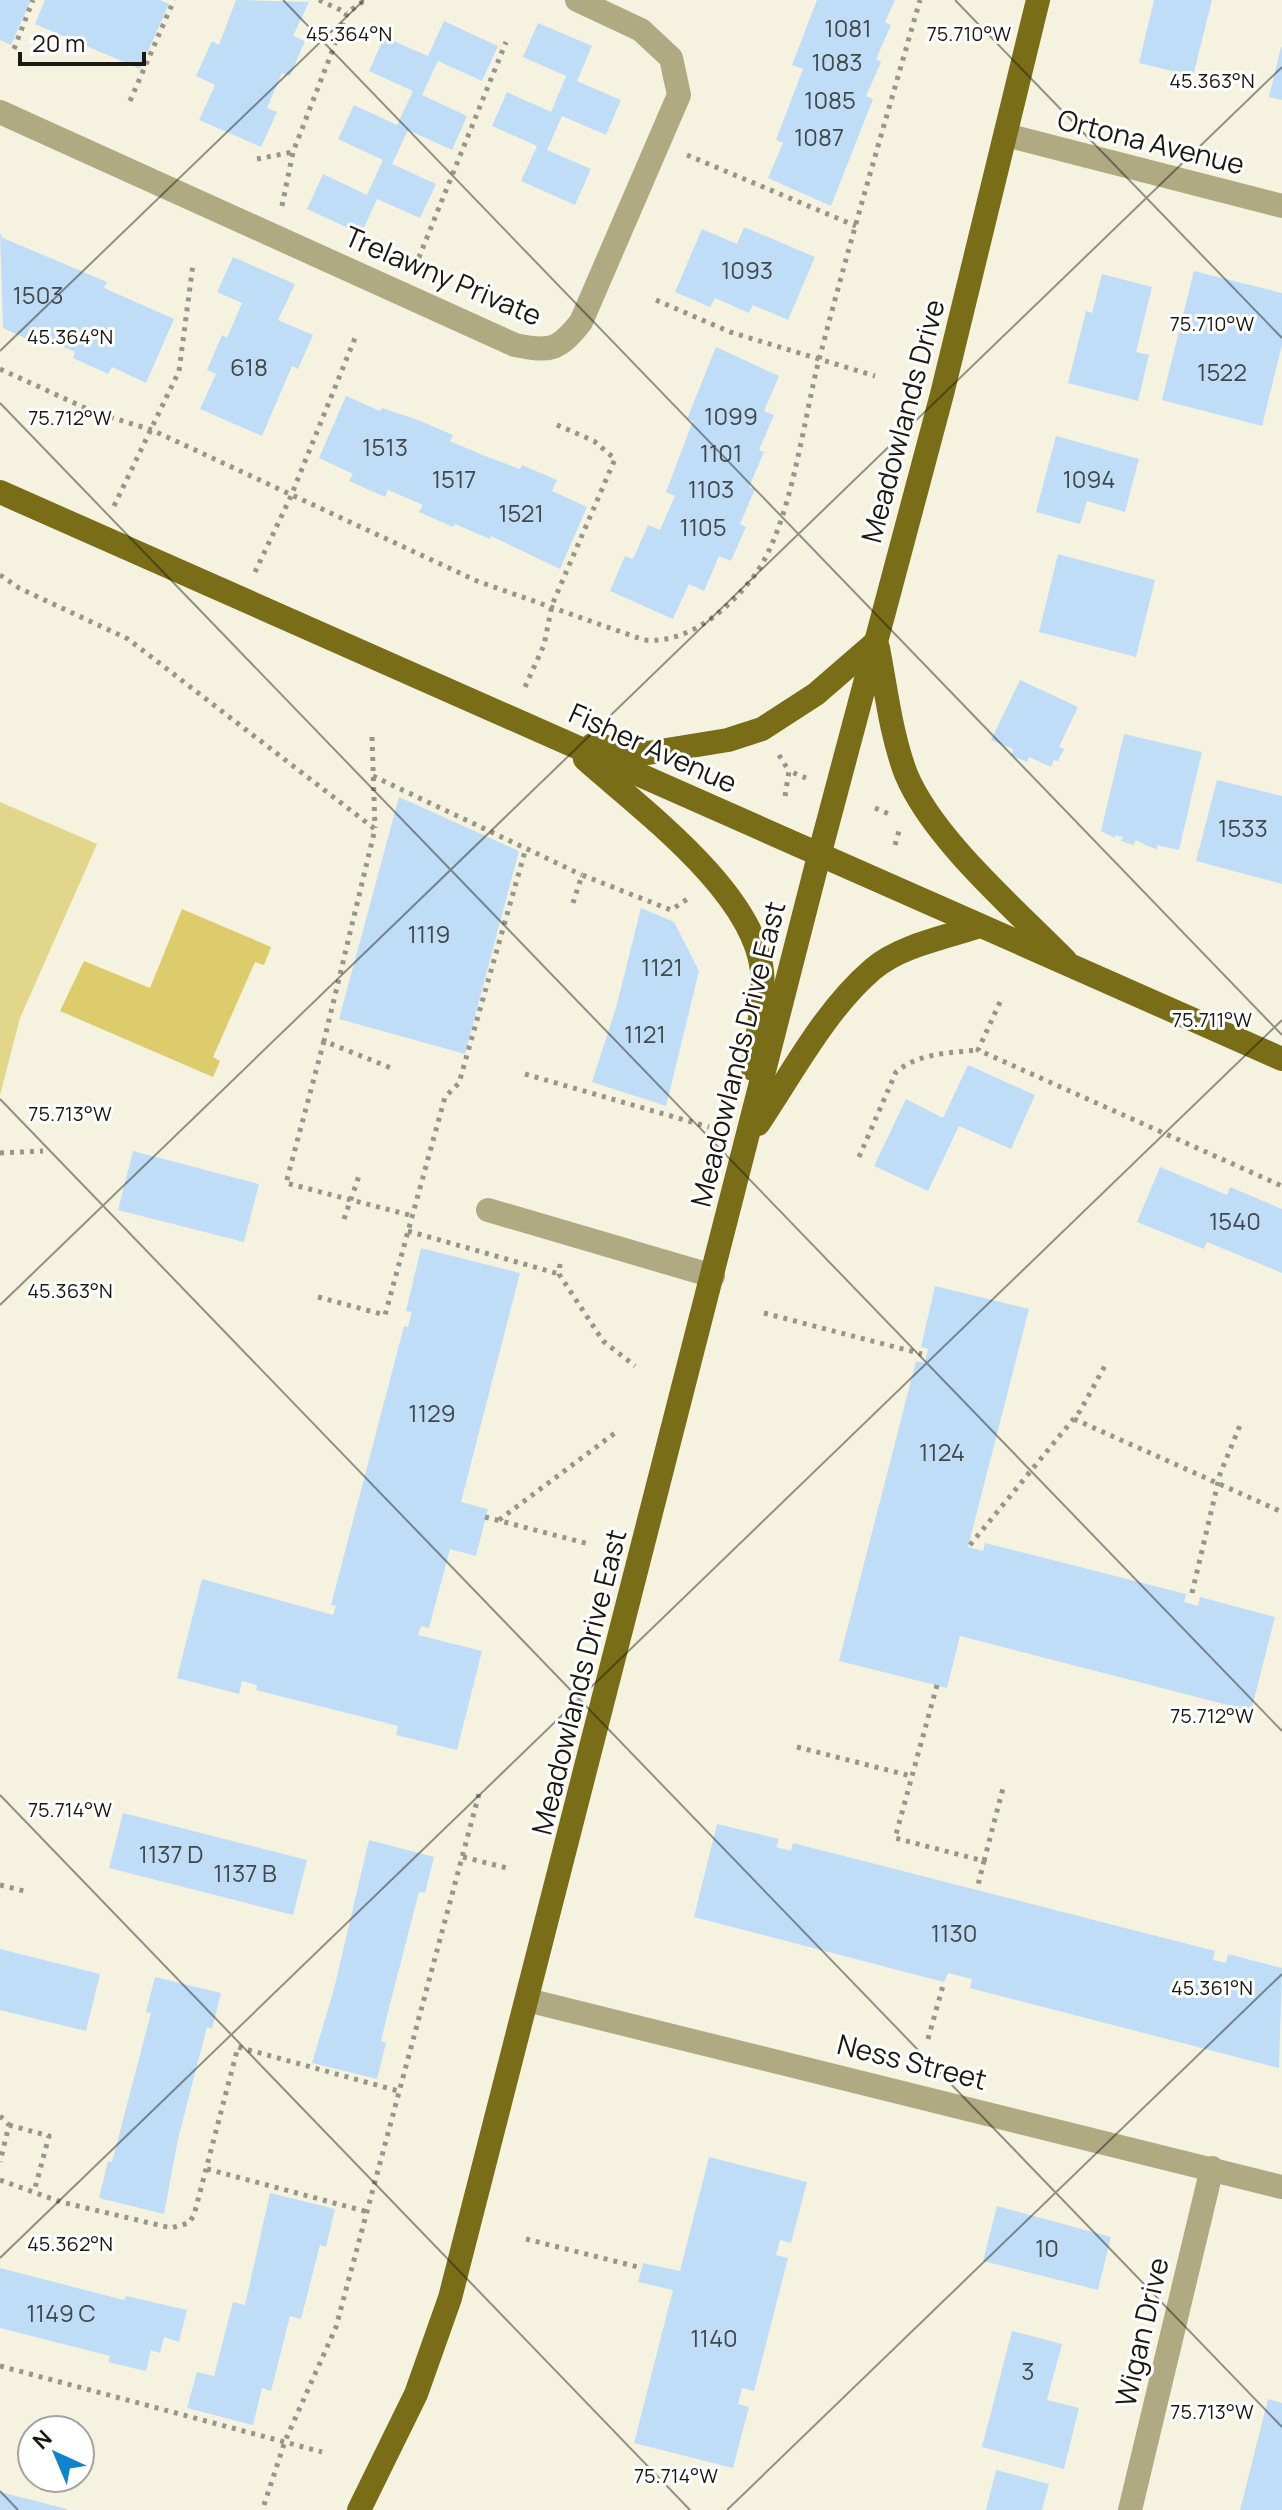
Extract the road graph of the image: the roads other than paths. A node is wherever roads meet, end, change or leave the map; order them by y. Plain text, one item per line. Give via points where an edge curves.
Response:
1 (577, 0) edge
2 (1038, 0) edge
3 (0, 112) edge
4 (1006, 135) junction
5 (1282, 206) edge
6 (2, 497) edge
7 (876, 642) junction
8 (565, 742) junction
9 (819, 856) junction
10 (976, 927) junction
11 (1073, 968) junction
12 (1282, 1059) edge
13 (747, 1139) junction
14 (488, 1210) dead end
15 (713, 1276) junction
16 (527, 2000) junction
17 (1212, 2168) junction
18 (1282, 2187) edge
19 (359, 2510) edge
20 (1130, 2510) edge

1 - 3 street, Trelawny Private via 641,30 671,58 679,95 581,322 566,341 545,351 515,345
2 - 4 main road, Meadowlands Drive
4 - 5 street, Ortona Avenue
4 - 7 main road, Meadowlands Drive
6 - 8 main road, Fisher Avenue
7 - 8 main road via 816,694 762,729 728,740 648,753
7 - 9 main road, Meadowlands Drive
7 - 11 main road via 906,774 926,809
8 - 9 main road, Fisher Avenue
8 - 13 main road via 700,861 739,912 754,944 762,971
9 - 10 main road, Fisher Avenue
9 - 13 main road, Meadowlands Drive East
10 - 11 main road, Fisher Avenue
10 - 13 main road via 914,947 874,968 828,1020
11 - 12 main road, Fisher Avenue
13 - 15 main road, Meadowlands Drive East
14 - 15 street
15 - 16 main road, Meadowlands Drive East
16 - 17 street, Ness Street
16 - 19 main road, Meadowlands Drive East via 450,2298 416,2394
17 - 18 street, Ness Street
17 - 20 street, Wigan Drive

